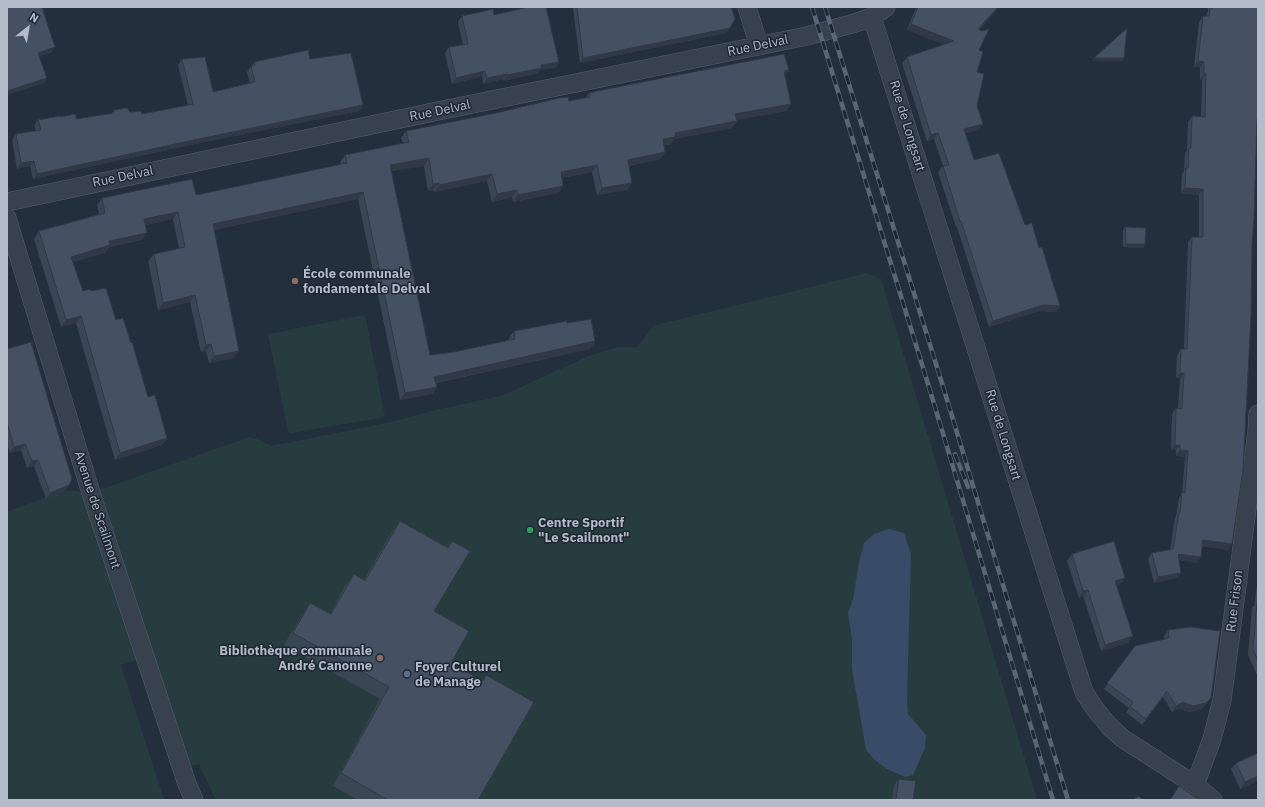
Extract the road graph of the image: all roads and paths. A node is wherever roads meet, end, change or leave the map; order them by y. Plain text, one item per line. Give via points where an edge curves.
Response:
1 (747, 7) edge
2 (879, 12) edge
3 (759, 46) junction
4 (7, 202) edge
5 (7, 218) edge
6 (1258, 414) edge
7 (1195, 785) junction
8 (194, 800) edge
9 (1213, 800) edge

1 - 3 street
2 - 3 street, Rue Delval via 855,24
2 - 7 street, Rue de Longsart via 1084,692 1109,726 1122,738
3 - 4 street, Rue Delval
5 - 8 street, Avenue de Scailmont via 91,493 186,784
6 - 7 street, Rue Frison via 1222,700 1212,739
7 - 9 street, Rue de Longsart

